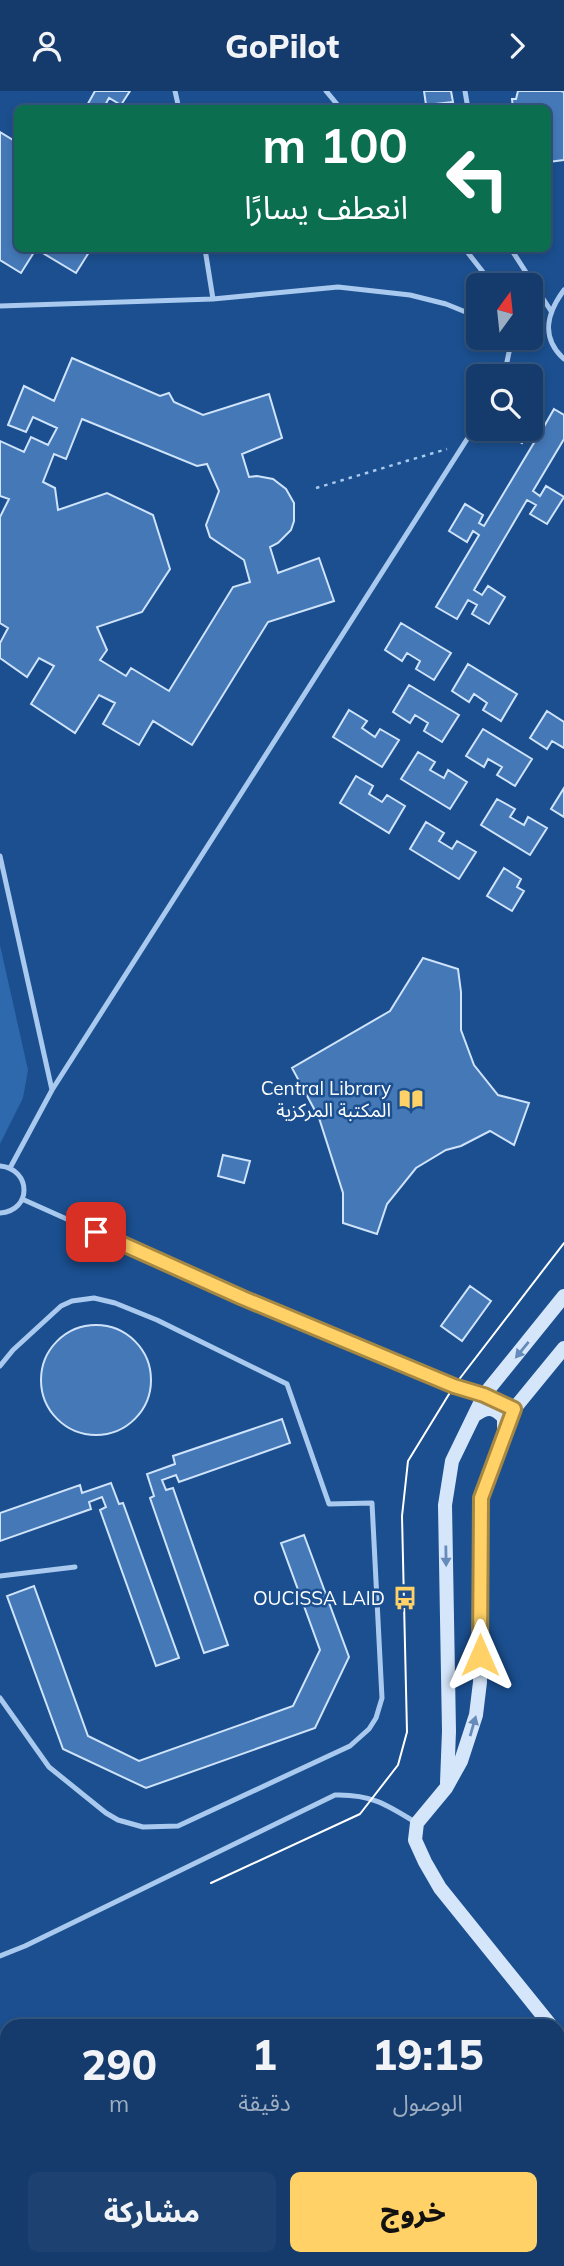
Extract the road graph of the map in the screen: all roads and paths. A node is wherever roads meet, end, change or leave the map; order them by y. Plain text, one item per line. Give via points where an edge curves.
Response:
1 (326, 91) edge
2 (338, 105) edge
3 (205, 252) edge
4 (467, 252) edge
5 (514, 252) edge
6 (484, 273) edge
7 (564, 290) edge
8 (213, 299) junction
9 (0, 306) edge
10 (551, 311) junction
11 (466, 312) edge
12 (564, 359) edge
13 (466, 441) edge
14 (464, 444) junction
15 (316, 488) dead end
16 (0, 856) edge
17 (52, 1090) junction
18 (0, 1166) edge
19 (10, 1168) junction
20 (22, 1199) junction
21 (0, 1213) edge
22 (564, 1296) edge
23 (564, 1348) edge
24 (0, 1366) edge
25 (484, 1395) junction
26 (514, 1409) junction
27 (475, 1415) junction
28 (505, 1433) junction
29 (75, 1567) dead end
30 (0, 1576) edge
31 (0, 1698) edge
32 (446, 1788) junction
33 (416, 1823) junction
34 (0, 1956) edge
35 (546, 2019) edge

1 - 2 lane
3 - 8 lane
4 - 6 lane
5 - 10 lane
7 - 10 lane
8 - 9 lane
8 - 11 lane via 350,287 411,295
10 - 12 lane via 549,338
13 - 14 lane
14 - 15 path
14 - 17 lane
16 - 17 lane
17 - 19 lane
18 - 19 lane
19 - 20 lane via 24,1184
20 - 21 lane via 13,1210
20 - 25 lane via 243,1298
22 -> 25 street
23 - 26 street
24 - 31 lane via 51,1313 72,1301 94,1298 157,1320 287,1384 329,1504 372,1503 383,1688 376,1719 350,1746 178,1826 155,1828 131,1825 106,1813 49,1767
25 - 26 lane
25 - 27 street
26 - 28 street
27 - 28 street via 485,1408 494,1409 503,1418
27 -> 32 street via 452,1461 446,1491
32 -> 28 street via 476,1716 481,1498
29 - 30 lane
32 - 33 street
33 - 34 lane via 373,1798 335,1795
33 - 35 street via 415,1839 440,1888

